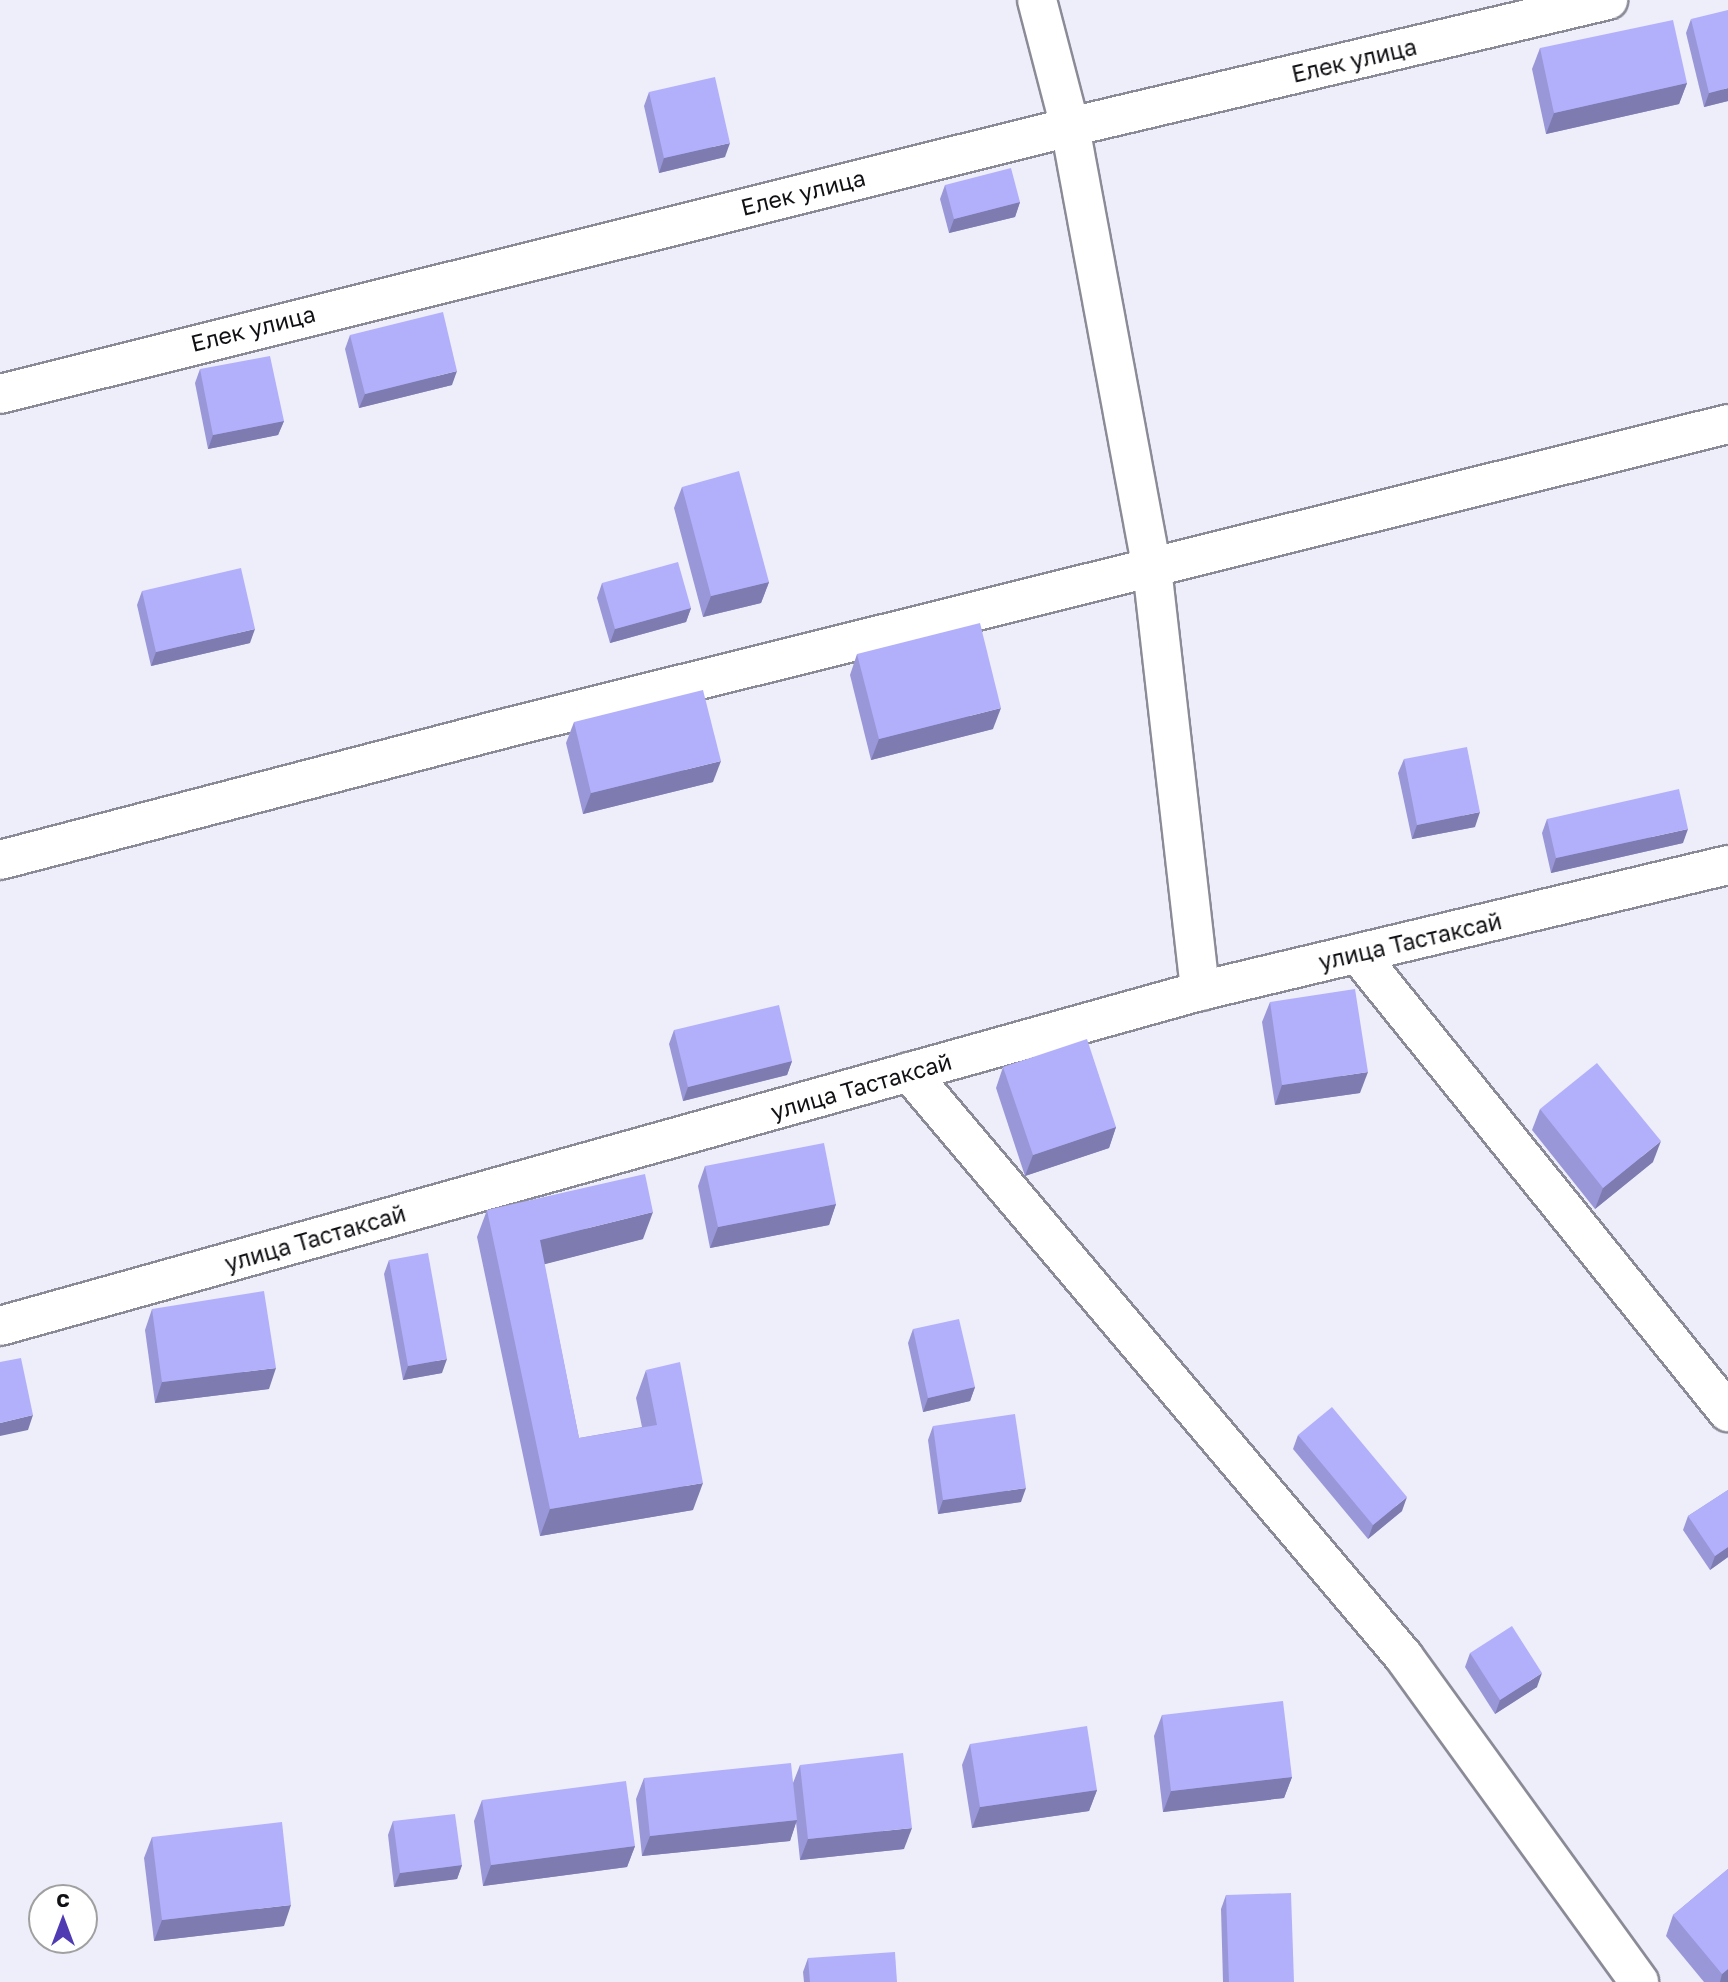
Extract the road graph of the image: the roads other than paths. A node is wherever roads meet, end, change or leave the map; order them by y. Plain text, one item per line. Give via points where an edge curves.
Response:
1 (1037, 0) edge
2 (1608, 0) edge
3 (1070, 127) junction
4 (0, 394) edge
5 (1728, 424) edge
6 (1152, 568) junction
7 (0, 860) edge
8 (1728, 865) edge
9 (1358, 954) junction
10 (1200, 991) junction
11 (909, 1072) junction
12 (0, 1326) edge
13 (1728, 1412) edge
14 (1639, 1982) edge

1 - 3 street
2 - 3 street, Елек улица
3 - 4 street, Елек улица
3 - 6 street
5 - 6 street
6 - 7 street
6 - 10 street
8 - 9 street, улица Тастаксай
9 - 10 street, улица Тастаксай
9 - 13 street
10 - 11 street, улица Тастаксай
11 - 12 street, улица Тастаксай
11 - 14 street via 1404,1657

